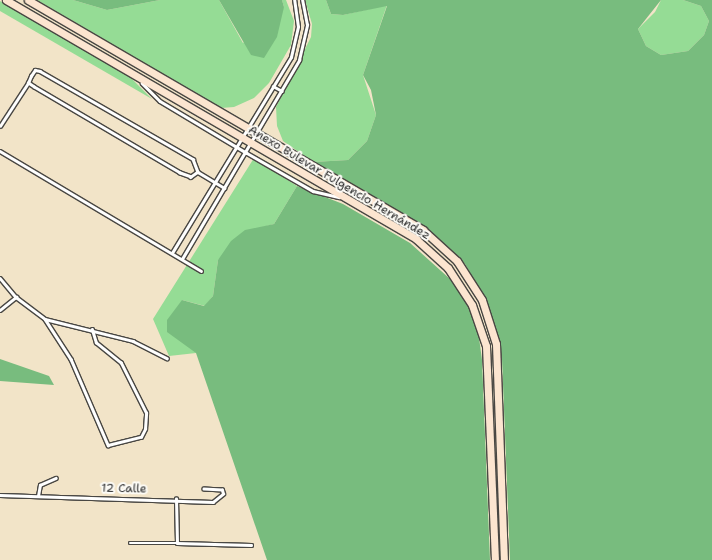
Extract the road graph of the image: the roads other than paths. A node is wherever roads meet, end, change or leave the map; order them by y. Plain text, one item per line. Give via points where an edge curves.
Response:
1 (6, 0) edge
2 (28, 0) edge
3 (294, 0) edge
4 (302, 0) edge
5 (138, 78) junction
6 (28, 83) junction
7 (274, 86) junction
8 (282, 92) junction
9 (0, 126) edge
10 (246, 129) junction
11 (258, 135) junction
12 (241, 138) junction
13 (252, 145) junction
14 (236, 147) junction
15 (0, 151) edge
16 (247, 153) junction
17 (198, 172) junction
18 (215, 182) junction
19 (225, 188) junction
20 (348, 199) junction
21 (172, 253) junction
22 (182, 260) junction
23 (201, 271) dead end
24 (0, 278) edge
25 (16, 297) junction
26 (0, 310) edge
27 (45, 319) junction
28 (92, 330) junction
29 (167, 358) dead end
30 (56, 478) dead end
31 (204, 489) dead end
32 (0, 495) edge
33 (38, 496) junction
34 (176, 499) junction
35 (177, 543) junction
36 (130, 544) dead end
37 (251, 545) dead end
38 (494, 560) edge
39 (504, 560) edge

1 - 5 main road, Anexo Bulevar Fulgencio Hernández
2 - 10 main road, Anexo Bulevar Fulgencio Hernández
3 - 7 lane via 296,41 291,57
4 - 8 lane via 307,25 305,41
5 - 12 main road, Anexo Bulevar Fulgencio Hernández
5 - 14 lane via 160,101
6 - 9 lane
6 - 17 lane via 180,173 191,177
6 - 17 lane via 35,70 40,71 193,159
7 - 8 lane
7 - 10 lane
8 - 11 lane
10 - 11 main road, Anexo Bulevar Fulgencio Hernández
10 - 12 lane
11 - 13 lane
11 - 39 main road, Anexo Bulevar Fulgencio Hernández via 422,230 451,256 470,280 491,321 499,367
12 - 13 main road, Anexo Bulevar Fulgencio Hernández
12 - 14 lane
13 - 16 lane
13 - 20 main road, Anexo Bulevar Fulgencio Hernández
14 - 16 lane
14 - 18 lane
15 - 21 lane
16 - 19 lane
16 - 20 lane via 313,191
17 - 18 lane
18 - 19 lane
18 - 21 lane
19 - 22 lane
20 - 38 main road, Anexo Bulevar Fulgencio Hernández via 433,253 461,286 475,312 488,368
21 - 22 lane
22 - 23 lane
24 - 25 lane
25 - 26 lane
25 - 27 lane
27 - 28 lane
27 - 28 lane via 72,359 108,445 141,437 146,413 121,363 95,342
28 - 29 lane via 134,341
30 - 33 lane via 40,485
31 - 34 lane, 12 Calle via 222,490 223,494 212,502
32 - 33 lane, 12 Calle
33 - 34 lane, 12 Calle
34 - 35 lane
35 - 36 lane
35 - 37 lane

